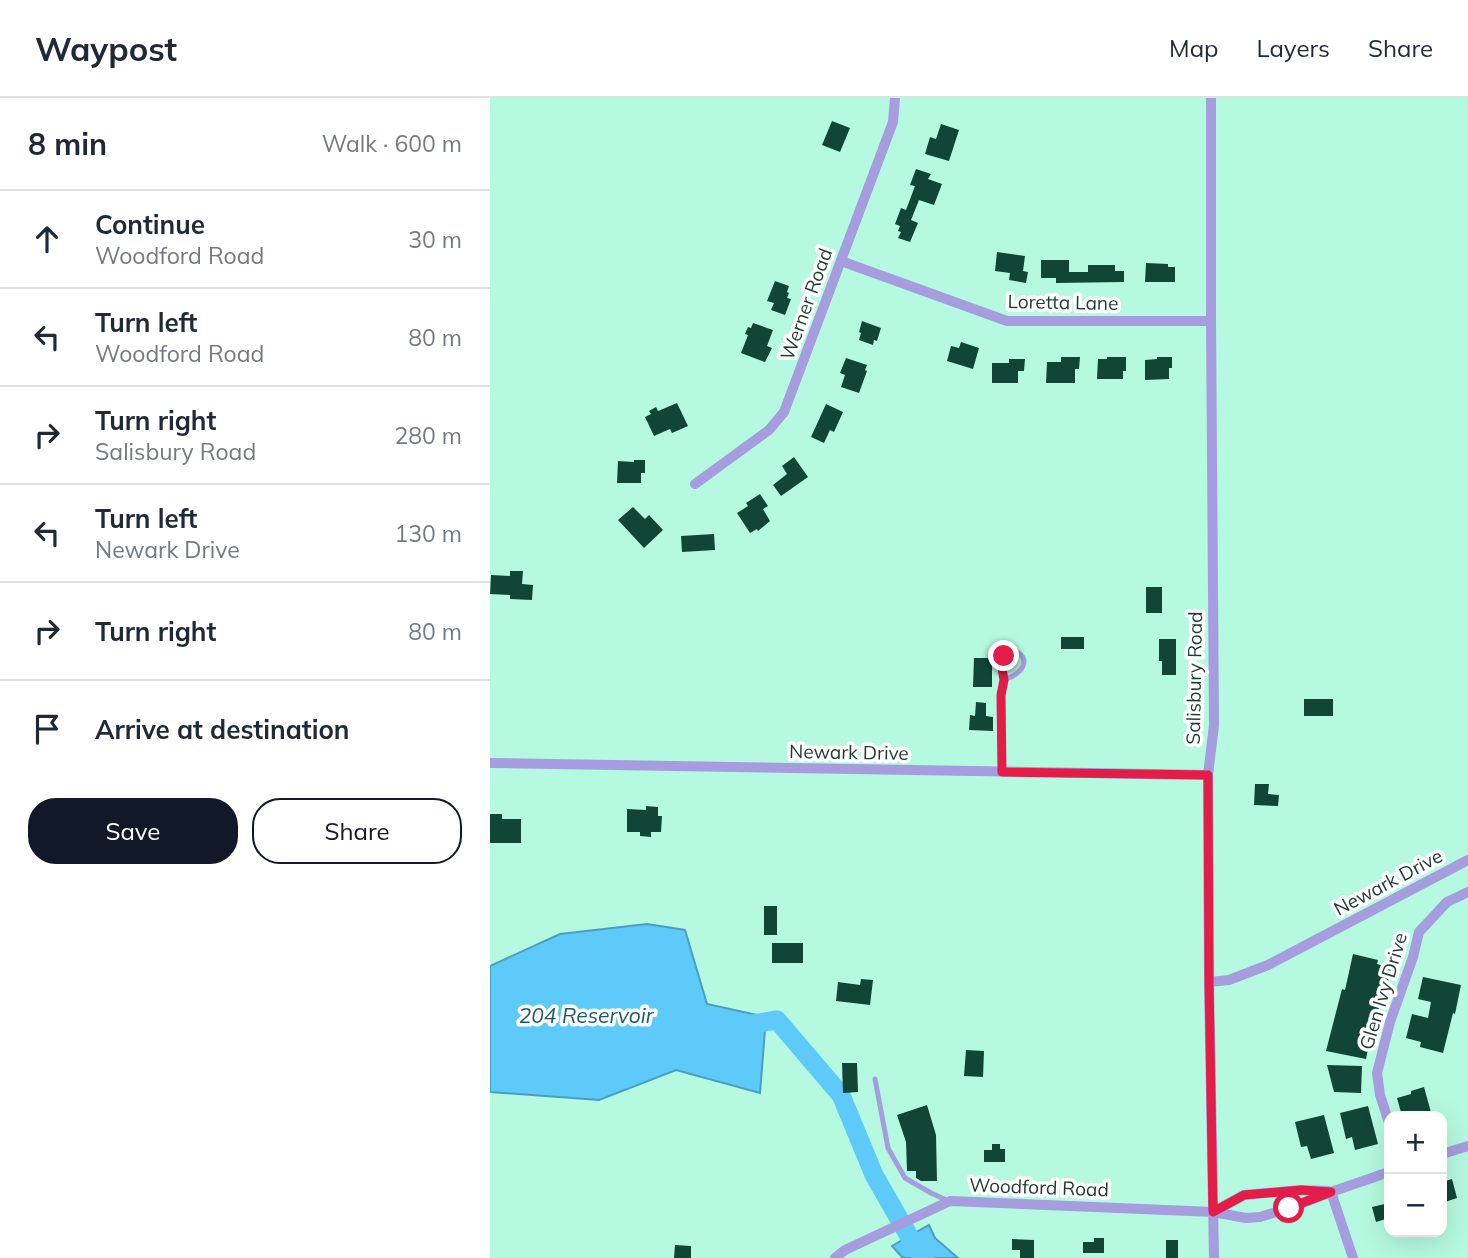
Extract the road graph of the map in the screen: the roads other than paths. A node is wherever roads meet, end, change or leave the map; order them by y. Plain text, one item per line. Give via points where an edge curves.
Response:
1 (895, 98) edge
2 (1211, 98) edge
3 (841, 261) junction
4 (1211, 321) junction
5 (695, 484) dead end
6 (1004, 680) junction
7 (490, 763) edge
8 (1002, 772) junction
9 (1208, 775) junction
10 (1468, 860) edge
11 (1468, 892) edge
12 (1209, 982) junction
13 (875, 1079) dead end
14 (1385, 1111) edge
15 (1468, 1146) edge
16 (1447, 1152) edge
17 (1384, 1174) edge
18 (1331, 1192) junction
19 (945, 1203) junction
20 (1213, 1212) junction
21 (835, 1258) edge
22 (1214, 1258) edge
23 (1353, 1258) edge

1 - 3 street, Werner Road via 892,122
2 - 4 street, Salisbury Road
3 - 4 street, Loretta Lane via 1007,321
3 - 5 street, Werner Road via 784,412 769,430
4 - 9 street, Salisbury Road via 1214,725
6 - 6 lane via 1024,664 1016,651 1009,651 1001,662
6 - 8 lane
7 - 8 street, Newark Drive
8 - 9 street, Newark Drive
9 - 12 street, Salisbury Road
10 - 12 street, Newark Drive via 1268,965 1229,980
11 - 14 street, Glen Ivy Drive via 1447,902 1419,932 1377,1073
12 - 20 street, Salisbury Road
13 - 19 lane via 888,1148 905,1178
15 - 16 street
17 - 18 street, Woodford Road
18 - 20 street, Woodford Road via 1244,1195
18 - 20 street, Woodford Road via 1260,1217
18 - 23 street
19 - 20 street, Woodford Road
19 - 21 street, Woodford Road
20 - 22 street, Salisbury Road

